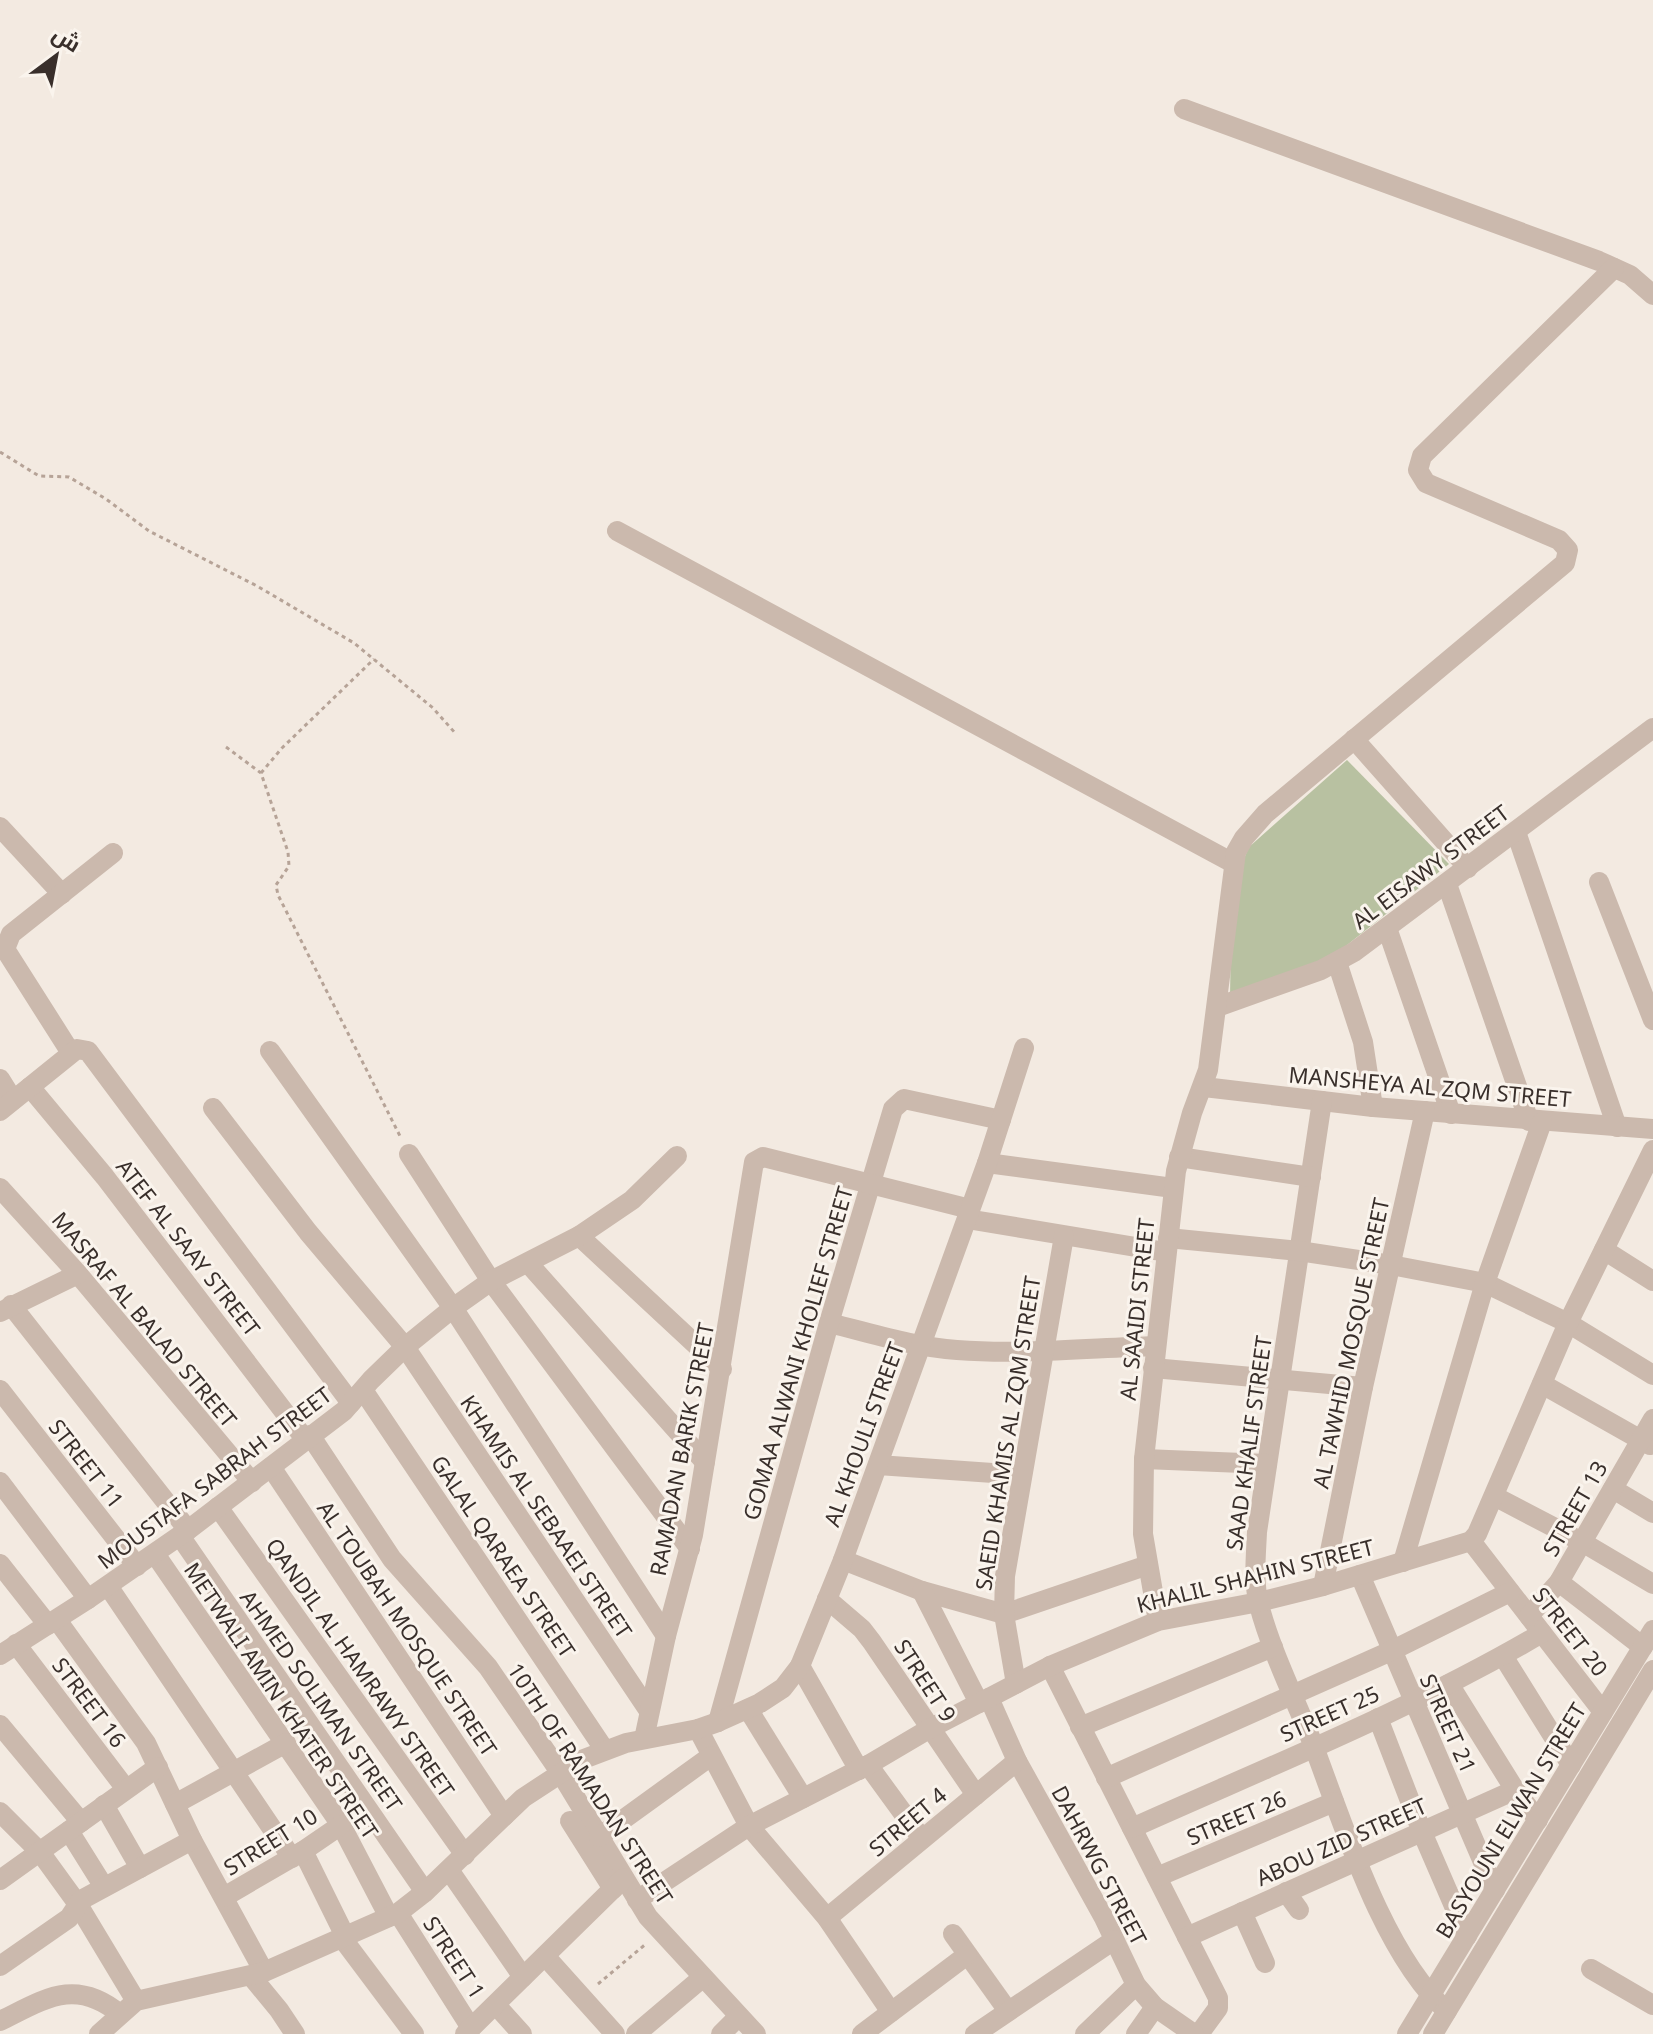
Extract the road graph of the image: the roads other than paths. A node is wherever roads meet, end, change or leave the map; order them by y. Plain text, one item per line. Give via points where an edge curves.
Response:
1 (1184, 109) dead end
2 (1614, 268) junction
3 (1653, 295) edge
4 (617, 531) dead end
5 (1653, 728) edge
6 (1354, 739) junction
7 (0, 827) edge
8 (1516, 832) junction
9 (113, 853) dead end
10 (1233, 863) junction
11 (1468, 868) junction
12 (1599, 882) dead end
13 (1447, 884) junction
14 (62, 894) junction
15 (6, 928) edge
16 (1387, 928) junction
17 (1337, 962) junction
18 (1217, 1007) junction
19 (1653, 1020) edge
20 (1024, 1048) dead end
21 (270, 1051) dead end
22 (71, 1053) junction
23 (0, 1079) edge
24 (30, 1087) junction
25 (1204, 1087) junction
26 (1322, 1101) junction
27 (7, 1105) edge
28 (1373, 1107) junction
29 (213, 1108) dead end
30 (1425, 1111) junction
31 (1451, 1114) junction
32 (1001, 1120) junction
33 (1536, 1122) junction
34 (1617, 1127) junction
35 (1653, 1129) edge
36 (1653, 1150) edge
37 (409, 1154) road end
38 (677, 1156) dead end
39 (1179, 1157) junction
40 (987, 1163) junction
41 (1311, 1177) junction
42 (871, 1183) junction
43 (1646, 1183) edge
44 (0, 1188) edge
45 (1173, 1188) junction
46 (969, 1214) junction
47 (579, 1236) junction
48 (1064, 1236) junction
49 (1167, 1245) junction
50 (1604, 1250) junction
51 (1299, 1251) junction
52 (528, 1263) junction
53 (1391, 1265) junction
54 (78, 1274) junction
55 (491, 1281) junction
56 (1653, 1281) edge
57 (1485, 1283) junction
58 (453, 1308) junction
59 (5, 1309) edge
60 (829, 1323) junction
61 (1568, 1323) junction
62 (921, 1345) junction
63 (1155, 1346) junction
64 (405, 1347) junction
65 (1042, 1350) junction
66 (1153, 1368) junction
67 (722, 1369) junction
68 (1653, 1375) edge
69 (1280, 1379) junction
70 (1542, 1384) junction
71 (1363, 1387) junction
72 (0, 1390) edge
73 (357, 1396) junction
74 (1653, 1419) edge
75 (308, 1437) junction
76 (1647, 1443) edge
77 (1144, 1459) junction
78 (705, 1462) junction
79 (1267, 1464) junction
80 (878, 1465) junction
81 (271, 1467) junction
82 (1022, 1475) junction
83 (0, 1482) edge
84 (252, 1482) junction
85 (1613, 1489) junction
86 (1494, 1496) junction
87 (218, 1507) junction
88 (1653, 1513) edge
89 (184, 1533) junction
90 (1471, 1541) junction
91 (1582, 1542) junction
92 (690, 1549) junction
93 (155, 1554) junction
94 (843, 1560) junction
95 (1403, 1562) junction
96 (0, 1564) edge
97 (1148, 1565) junction
98 (137, 1566) junction
99 (1360, 1575) junction
100 (1559, 1582) junction
101 (1653, 1584) edge
102 (108, 1586) junction
103 (1323, 1586) junction
104 (922, 1591) junction
105 (1510, 1592) junction
106 (88, 1599) junction
107 (827, 1599) junction
108 (1259, 1602) junction
109 (1004, 1614) junction
110 (1529, 1616) junction
111 (1158, 1621) junction
112 (52, 1622) junction
113 (1542, 1633) junction
114 (666, 1636) junction
115 (1648, 1638) edge
116 (1273, 1647) junction
117 (8, 1650) edge
118 (1391, 1651) junction
119 (1503, 1656) junction
120 (800, 1666) junction
121 (1050, 1666) junction
122 (1653, 1670) edge
123 (1016, 1684) junction
124 (1449, 1684) junction
125 (1293, 1696) junction
126 (984, 1701) junction
127 (1413, 1701) junction
128 (748, 1709) junction
129 (649, 1711) junction
130 (1603, 1712) junction
131 (1378, 1718) junction
132 (718, 1722) junction
133 (0, 1725) edge
134 (1080, 1727) junction
135 (698, 1729) junction
136 (929, 1729) junction
137 (644, 1739) junction
138 (286, 1743) junction
139 (1314, 1747) junction
140 (604, 1749) junction
141 (711, 1756) junction
142 (1017, 1761) junction
143 (1571, 1765) junction
144 (158, 1767) junction
145 (864, 1767) junction
146 (234, 1772) junction
147 (560, 1772) junction
148 (1106, 1778) junction
149 (126, 1789) junction
150 (1515, 1790) junction
151 (976, 1795) junction
152 (803, 1798) junction
153 (1334, 1802) junction
154 (175, 1804) junction
155 (104, 1805) junction
156 (0, 1812) edge
157 (1462, 1814) junction
158 (504, 1816) junction
159 (1538, 1820) junction
160 (570, 1821) dead end
161 (341, 1825) junction
162 (75, 1826) junction
163 (749, 1826) junction
164 (1132, 1828) junction
165 (1422, 1832) junction
166 (599, 1837) junction
167 (922, 1839) junction
168 (192, 1840) junction
169 (40, 1852) junction
170 (297, 1854) junction
171 (465, 1855) junction
172 (1358, 1860) junction
173 (140, 1868) junction
174 (449, 1870) junction
175 (1157, 1877) junction
176 (0, 1880) edge
177 (618, 1884) junction
178 (104, 1887) junction
179 (1495, 1890) junction
180 (425, 1892) junction
181 (1286, 1892) junction
182 (224, 1897) junction
183 (637, 1900) junction
184 (77, 1903) junction
185 (1299, 1910) dead end
186 (1242, 1912) junction
187 (393, 1915) junction
188 (827, 1918) junction
189 (953, 1934) dead end
190 (1467, 1936) junction
191 (343, 1937) junction
192 (1187, 1937) junction
193 (1114, 1940) junction
194 (967, 1955) junction
195 (545, 1956) junction
196 (1265, 1963) dead end
197 (0, 1966) edge
198 (1591, 1969) dead end
199 (258, 1974) junction
200 (523, 1977) junction
201 (702, 1978) junction
202 (1136, 1985) junction
203 (1430, 1997) junction
204 (496, 2005) junction
205 (1653, 2005) edge
206 (1155, 2007) junction
207 (1008, 2011) junction
208 (1447, 2011) junction
209 (891, 2012) junction
210 (738, 2017) junction
211 (0, 2021) edge
212 (116, 2022) edge
213 (468, 2031) edge
214 (643, 2032) edge
215 (295, 2034) edge
216 (414, 2034) edge
217 (522, 2034) edge
218 (615, 2034) edge
219 (721, 2034) edge
220 (756, 2034) edge
221 (862, 2034) edge
222 (975, 2034) edge
223 (1085, 2034) edge
224 (1136, 2034) edge
225 (1197, 2034) edge
226 (1407, 2034) edge
227 (1433, 2034) edge

1 - 2 street
2 - 3 street
2 - 6 street via 1422,456 1418,470 1426,483 1559,540 1568,550 1565,563
4 - 10 street
5 - 8 street, AL EISAWY STREET
6 - 10 street via 1265,814 1244,838
6 - 11 street
7 - 14 street
8 - 11 street, AL EISAWY STREET
8 - 34 street
9 - 14 street
10 - 18 street, AL SAAIDI STREET
11 - 13 street, AL EISAWY STREET
12 - 19 street
13 - 16 street, AL EISAWY STREET
13 - 33 street
14 - 15 street
15 - 22 street via 5,949
16 - 17 street, AL EISAWY STREET
16 - 31 street
17 - 18 street, AL EISAWY STREET
17 - 28 street via 1360,1031
18 - 25 street, AL SAAIDI STREET
20 - 32 street, AL KHOULI STREET
21 - 58 street
22 - 24 street
22 - 73 street, GALAL QARAEA STREET via 88,1051
23 - 27 street
24 - 27 street
24 - 75 street, ATEF AL SAAY STREET
25 - 26 street, MANSHEYA AL ZQM STREET
25 - 39 street, AL SAAIDI STREET
26 - 28 street, MANSHEYA AL ZQM STREET
26 - 41 street, SAAD KHALIF STREET
28 - 30 street, MANSHEYA AL ZQM STREET
29 - 64 street, KHAMIS AL SEBAAEI STREET
30 - 31 street, MANSHEYA AL ZQM STREET
30 - 53 street, AL TAWHID MOSQUE STREET
31 - 33 street, MANSHEYA AL ZQM STREET
32 - 40 street, AL KHOULI STREET
32 - 42 street, GOMAA ALWANI KHOLIEF STREET via 900,1100
33 - 34 street, MANSHEYA AL ZQM STREET
33 - 57 street
34 - 35 street, MANSHEYA AL ZQM STREET
36 - 43 street
37 - 55 street
38 - 47 street, MOUSTAFA SABRAH STREET via 632,1200
39 - 41 street
39 - 45 street, AL SAAIDI STREET
40 - 45 street
40 - 46 street, AL KHOULI STREET
41 - 51 street, SAAD KHALIF STREET
42 - 46 street
42 - 60 street, GOMAA ALWANI KHOLIEF STREET
42 - 67 street, RAMADAN BARIK STREET via 763,1157 756,1160
43 - 50 street
44 - 54 street, MASRAF AL BALAD STREET
45 - 49 street, AL SAAIDI STREET
46 - 48 street
46 - 62 street, AL KHOULI STREET
47 - 52 street, MOUSTAFA SABRAH STREET
47 - 67 street
48 - 49 street
48 - 65 street, SAEID KHAMIS AL ZQM STREET
49 - 51 street
49 - 63 street, AL SAAIDI STREET
50 - 56 street
50 - 61 street
51 - 53 street
51 - 69 street, SAAD KHALIF STREET
52 - 55 street, MOUSTAFA SABRAH STREET
52 - 78 street
53 - 57 street
53 - 71 street, AL TAWHID MOSQUE STREET
54 - 59 street
54 - 84 street, MASRAF AL BALAD STREET
55 - 58 street, MOUSTAFA SABRAH STREET
55 - 92 street
57 - 61 street
57 - 95 street
58 - 64 street, MOUSTAFA SABRAH STREET
58 - 114 street
59 - 89 street, AHMED SOLIMAN STREET
60 - 62 street
60 - 132 street, GOMAA ALWANI KHOLIEF STREET
61 - 68 street
61 - 70 street
62 - 65 street
62 - 80 street, AL KHOULI STREET
63 - 65 street
63 - 66 street, AL SAAIDI STREET
64 - 73 street, MOUSTAFA SABRAH STREET
64 - 129 street, KHAMIS AL SEBAAEI STREET
65 - 82 street, SAEID KHAMIS AL ZQM STREET
66 - 69 street
66 - 77 street, AL SAAIDI STREET
67 - 78 street, RAMADAN BARIK STREET
69 - 71 street
69 - 79 street, SAAD KHALIF STREET
70 - 76 street
70 - 86 street
71 - 103 street, AL TAWHID MOSQUE STREET
72 - 98 street, STREET 11
73 - 75 street, MOUSTAFA SABRAH STREET
73 - 140 street, GALAL QARAEA STREET
74 - 76 street, STREET 13
75 - 81 street, MOUSTAFA SABRAH STREET
75 - 147 street, 10TH OF RAMADAN STREET via 392,1559 488,1667
76 - 85 street, STREET 13
77 - 79 street
77 - 97 street, AL SAAIDI STREET via 1142,1513
78 - 92 street, RAMADAN BARIK STREET
79 - 108 street, SAAD KHALIF STREET via 1257,1532
80 - 82 street
80 - 94 street, AL KHOULI STREET
81 - 84 street, MOUSTAFA SABRAH STREET
81 - 158 street, AL TOUBAH MOSQUE STREET
82 - 109 street, SAEID KHAMIS AL ZQM STREET
83 - 106 street
84 - 87 street, MOUSTAFA SABRAH STREET
85 - 88 street
85 - 91 street, STREET 13
86 - 90 street
86 - 91 street
87 - 89 street, MOUSTAFA SABRAH STREET
87 - 171 street, QANDIL AL HAMRAWY STREET
89 - 93 street, MOUSTAFA SABRAH STREET
89 - 180 street, AHMED SOLIMAN STREET
90 - 95 street, KHALIL SHAHIN STREET
90 - 105 street, STREET 20
91 - 100 street, STREET 13
91 - 101 street
92 - 114 street, RAMADAN BARIK STREET
93 - 98 street, MOUSTAFA SABRAH STREET
93 - 138 street, METWALI AMIN KHATER STREET
94 - 104 street
94 - 107 street, AL KHOULI STREET
95 - 99 street, KHALIL SHAHIN STREET
96 - 112 street
97 - 109 street
97 - 111 street, AL SAAIDI STREET
98 - 102 street, MOUSTAFA SABRAH STREET
99 - 103 street, KHALIL SHAHIN STREET
99 - 118 street, STREET 21
100 - 110 street, STREET 13
100 - 115 street
102 - 106 street, MOUSTAFA SABRAH STREET
102 - 146 street
103 - 108 street, KHALIL SHAHIN STREET
104 - 109 street
104 - 126 street, DAHRWG STREET
105 - 110 street, STREET 20
105 - 118 street
106 - 112 street, MOUSTAFA SABRAH STREET
107 - 120 street, AL KHOULI STREET
107 - 136 street, STREET 9 via 862,1629
108 - 111 street, KHALIL SHAHIN STREET
108 - 116 street, SAAD KHALIF STREET
109 - 123 street, SAEID KHAMIS AL ZQM STREET
110 - 113 street, STREET 20
111 - 121 street, KHALIL SHAHIN STREET
112 - 117 street, MOUSTAFA SABRAH STREET
112 - 144 street via 146,1743
113 - 119 street, STREET 25
113 - 130 street, STREET 20
114 - 129 street, RAMADAN BARIK STREET
115 - 130 street, BASYOUNI ELWAN STREET
116 - 125 street, SAAD KHALIF STREET
116 - 134 street
117 - 149 street, STREET 16
118 - 125 street
118 - 127 street, STREET 21
119 - 124 street, STREET 25
119 - 143 street
120 - 128 street, AL KHOULI STREET via 783,1688
120 - 145 street
121 - 123 street, KHALIL SHAHIN STREET
121 - 134 street
122 - 208 street, BASYOUNI ELWAN STREET
123 - 126 street, KHALIL SHAHIN STREET
124 - 127 street, STREET 25
124 - 150 street
125 - 139 street, SAAD KHALIF STREET
125 - 148 street
126 - 136 street, KHALIL SHAHIN STREET
126 - 142 street, DAHRWG STREET
127 - 131 street, STREET 25
127 - 157 street, STREET 21
128 - 132 street, AL KHOULI STREET
128 - 152 street
129 - 137 street, RAMADAN BARIK STREET
130 - 143 street, BASYOUNI ELWAN STREET
131 - 139 street, STREET 25
131 - 165 street
132 - 135 street, AL KHOULI STREET
133 - 162 street
134 - 148 street
135 - 137 street, AL KHOULI STREET
135 - 141 street
136 - 145 street, KHALIL SHAHIN STREET
136 - 151 street, STREET 9
137 - 140 street, AL KHOULI STREET
138 - 146 street
138 - 161 street, METWALI AMIN KHATER STREET
139 - 153 street, SAAD KHALIF STREET
139 - 164 street, STREET 25
140 - 147 street, AL KHOULI STREET
141 - 163 street
141 - 166 street
142 - 151 street, STREET 4
142 - 193 street, DAHRWG STREET
143 - 159 street, BASYOUNI ELWAN STREET
144 - 149 street
144 - 154 street
145 - 152 street, KHALIL SHAHIN STREET
145 - 167 street
146 - 154 street
146 - 170 street
147 - 158 street, AL KHOULI STREET
147 - 166 street, 10TH OF RAMADAN STREET
148 - 164 street
149 - 155 street
150 - 157 street, ABOU ZID STREET
150 - 159 street
151 - 167 street, STREET 4
152 - 163 street, KHALIL SHAHIN STREET
153 - 172 street, SAAD KHALIF STREET
153 - 175 street, STREET 26
154 - 168 street
155 - 162 street
155 - 173 street
156 - 169 street
157 - 165 street, ABOU ZID STREET
157 - 179 street, STREET 21
158 - 171 street, AL KHOULI STREET
159 - 179 street, BASYOUNI ELWAN STREET
160 - 177 street
161 - 170 street, STREET 10
161 - 187 street, METWALI AMIN KHATER STREET
162 - 169 street
162 - 178 street
163 - 183 street, KHALIL SHAHIN STREET
163 - 188 street
164 - 175 street
165 - 172 street, ABOU ZID STREET
165 - 190 street
166 - 177 street, 10TH OF RAMADAN STREET
167 - 188 street, STREET 4
168 - 173 street
168 - 182 street
169 - 176 street
169 - 184 street
170 - 182 street, STREET 10
170 - 191 street
171 - 174 street, AL KHOULI STREET
172 - 181 street, ABOU ZID STREET
172 - 203 street, SAAD KHALIF STREET via 1390,1935
173 - 178 street
174 - 180 street, AL KHOULI STREET
174 - 200 street
175 - 192 street
177 - 183 street, 10TH OF RAMADAN STREET
177 - 195 street
178 - 184 street
179 - 190 street, BASYOUNI ELWAN STREET
180 - 187 street, AL KHOULI STREET
181 - 185 street
181 - 186 street, ABOU ZID STREET
182 - 199 street
183 - 201 street, 10TH OF RAMADAN STREET
184 - 197 street via 69,1918
184 - 212 street
186 - 192 street, ABOU ZID STREET
186 - 196 street
187 - 191 street, AL KHOULI STREET
187 - 213 street, STREET 1
188 - 209 street
189 - 194 street
190 - 203 street, BASYOUNI ELWAN STREET
191 - 199 street, AL KHOULI STREET
191 - 216 street
192 - 225 street via 1218,1998 1218,2008
193 - 202 street, DAHRWG STREET
193 - 207 street
194 - 207 street
194 - 209 street
195 - 200 street
195 - 218 street
198 - 205 street
199 - 212 street, AL KHOULI STREET
199 - 215 street
200 - 204 street
201 - 210 street, 10TH OF RAMADAN STREET
201 - 214 street
202 - 206 street, DAHRWG STREET
202 - 223 street
203 - 208 street, SAAD KHALIF STREET
203 - 226 street, BASYOUNI ELWAN STREET
204 - 213 street
204 - 217 street
206 - 224 street
206 - 225 street, DAHRWG STREET
207 - 222 street
208 - 227 street, BASYOUNI ELWAN STREET
209 - 221 street
210 - 219 street
210 - 220 street, 10TH OF RAMADAN STREET
211 - 212 street via 65,1993 95,1997

